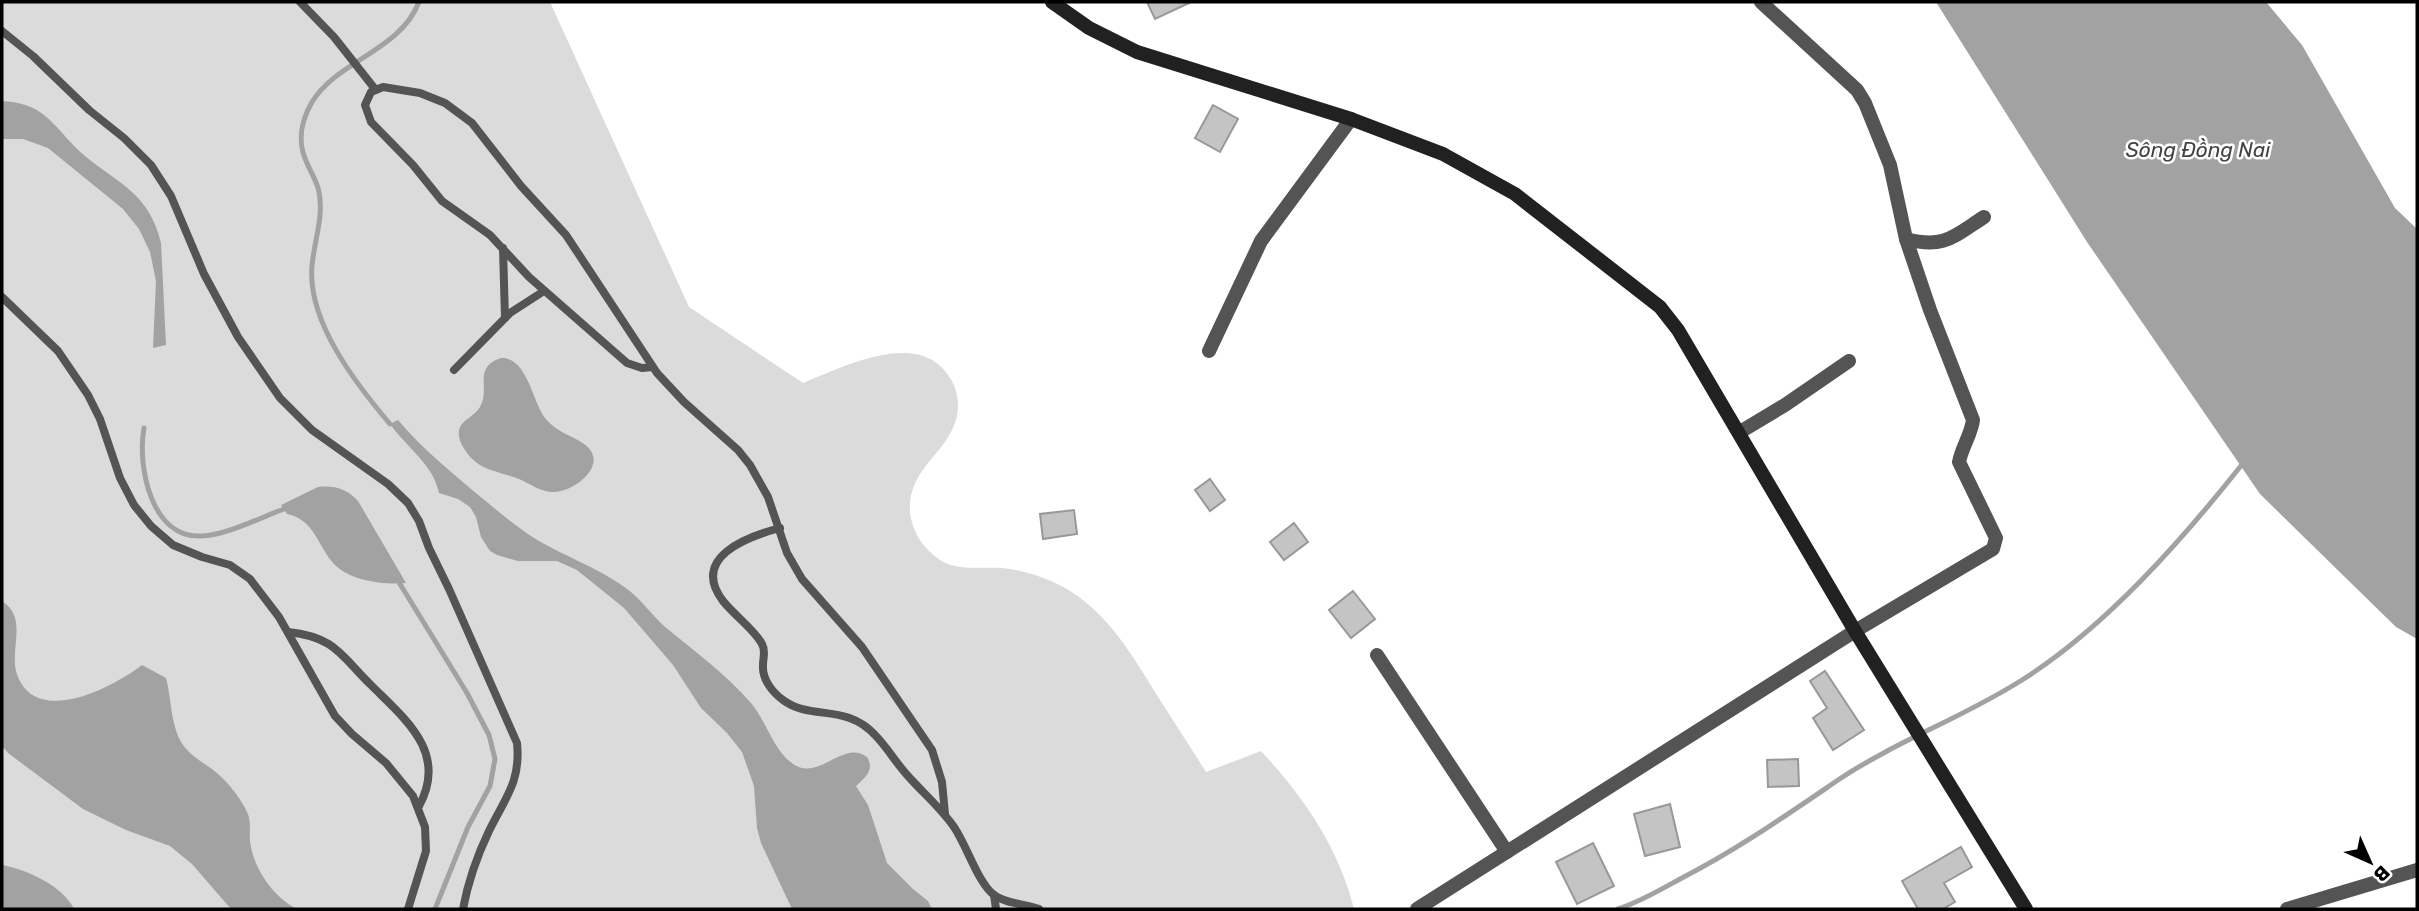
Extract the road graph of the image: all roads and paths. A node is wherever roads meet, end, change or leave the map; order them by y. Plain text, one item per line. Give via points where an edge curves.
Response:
1 (300, 2) edge
2 (1052, 2) edge
3 (1761, 2) edge
4 (2, 31) edge
5 (374, 89) junction
6 (1351, 119) junction
7 (1984, 217) dead end
8 (1906, 239) junction
9 (503, 248) junction
10 (544, 291) junction
11 (2, 297) edge
12 (506, 317) junction
13 (1209, 351) dead end
14 (1849, 361) dead end
15 (653, 367) junction
16 (454, 370) dead end
17 (1740, 432) junction
18 (780, 528) junction
19 (1855, 631) junction
20 (288, 632) junction
21 (1377, 655) dead end
22 (419, 806) junction
23 (944, 814) junction
24 (1507, 852) junction
25 (2417, 870) edge
26 (994, 895) junction
27 (408, 909) edge
28 (463, 909) edge
29 (996, 909) edge
30 (1040, 909) edge
31 (1417, 909) edge
32 (2026, 909) edge
33 (2287, 909) edge

1 - 5 lane
2 - 6 street via 1089,28 1137,52
3 - 8 street via 1857,90 1865,103 1890,164
4 - 28 lane via 151,165 171,196 209,284 267,381 312,430 399,493 419,520 517,743 514,783 480,851
5 - 9 lane via 365,105 371,122 442,201
5 - 15 lane via 421,93 445,103 472,123 566,235
6 - 13 street via 1261,241
6 - 17 street via 1443,155 1515,194 1652,300 1678,330
7 - 8 street via 1939,244
8 - 19 street via 1973,420 1959,462 1996,543 1960,570
9 - 10 lane
9 - 12 lane
10 - 12 lane
10 - 15 lane via 627,363
11 - 20 lane via 48,340 88,395 120,478 151,526 173,545 241,571
12 - 16 lane
14 - 17 street
15 - 18 lane via 750,465
17 - 19 street
18 - 23 lane via 802,579 862,647 932,750 942,782
18 - 23 lane via 730,549 715,564 711,578 724,602 762,644 762,669 768,685 794,706 844,715 866,726
19 - 24 street
19 - 32 street
20 - 22 lane via 335,716 386,763
20 - 22 lane via 308,635 340,650 411,725 429,769
21 - 24 street
22 - 27 lane via 426,851
23 - 26 lane
24 - 31 street
25 - 33 street
26 - 29 lane
26 - 30 lane

